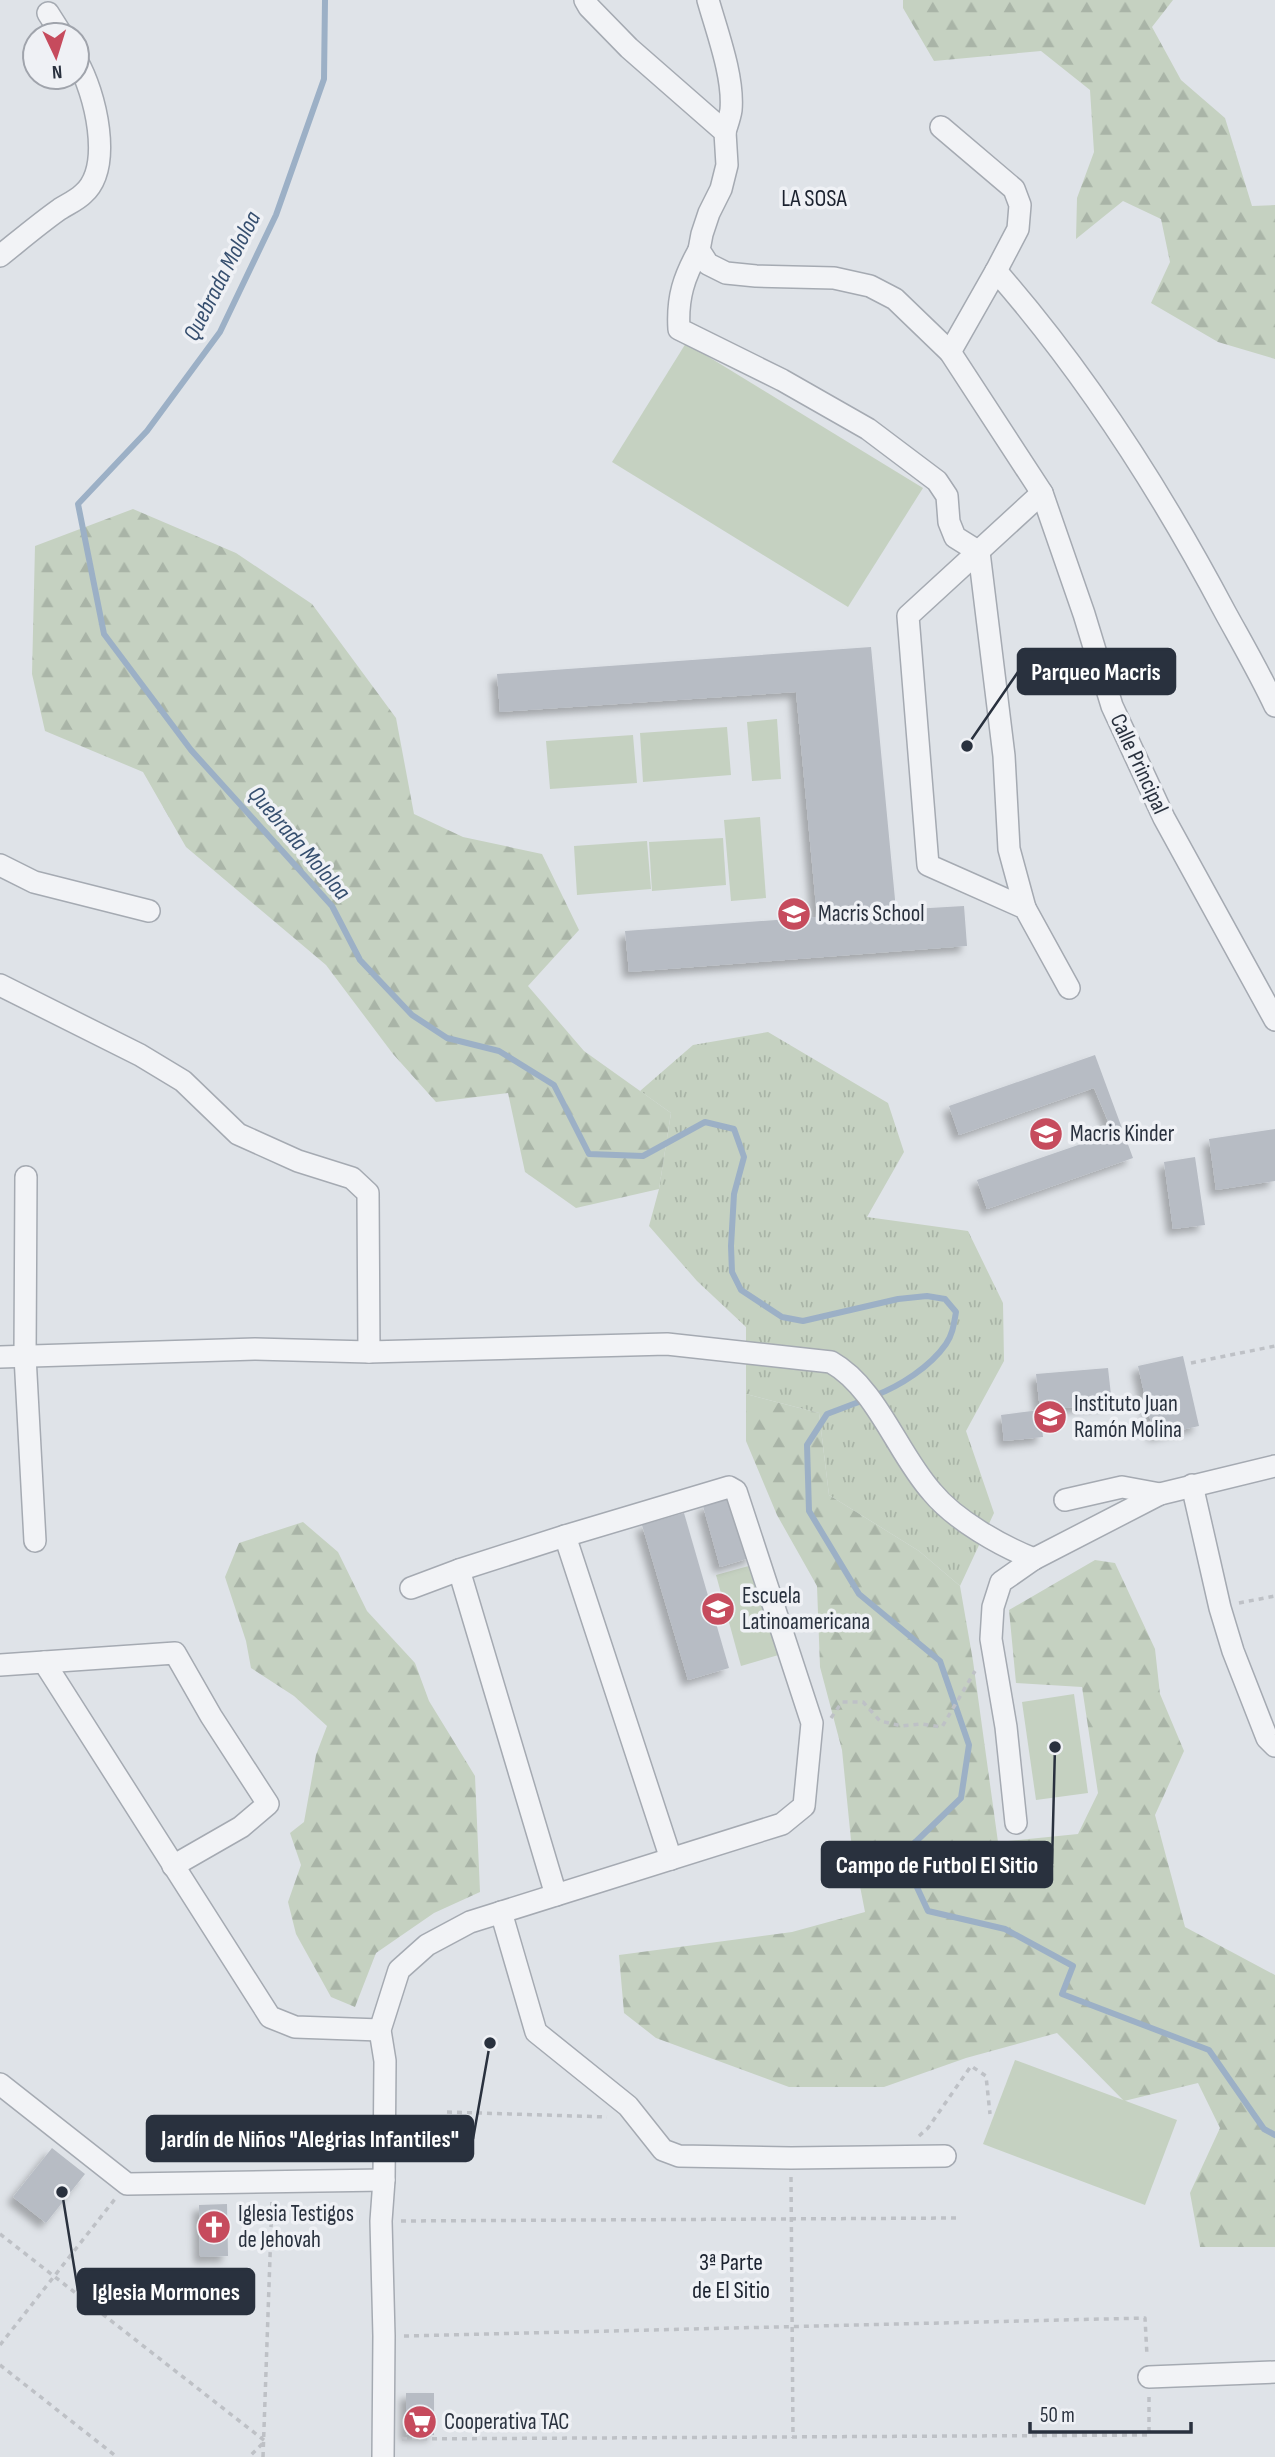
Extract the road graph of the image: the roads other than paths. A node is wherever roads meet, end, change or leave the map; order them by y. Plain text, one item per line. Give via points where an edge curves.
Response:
1 (585, 0) edge
2 (708, 0) edge
3 (48, 13) dead end
4 (53, 21) edge
5 (89, 91) edge
6 (941, 127) dead end
7 (725, 132) junction
8 (699, 250) junction
9 (0, 256) edge
10 (996, 271) junction
11 (950, 352) junction
12 (1042, 493) junction
13 (979, 552) junction
14 (1275, 706) edge
15 (0, 865) edge
16 (1024, 908) junction
17 (149, 911) dead end
18 (0, 985) edge
19 (1069, 988) dead end
20 (1275, 1020) edge
21 (26, 1177) dead end
22 (369, 1352) junction
23 (25, 1356) junction
24 (0, 1357) edge
25 (1275, 1466) edge
26 (1192, 1485) junction
27 (1160, 1494) junction
28 (1065, 1500) dead end
29 (565, 1536) junction
30 (35, 1541) dead end
31 (1034, 1559) junction
32 (459, 1570) junction
33 (411, 1588) dead end
34 (44, 1662) junction
35 (0, 1665) edge
36 (1275, 1746) edge
37 (1016, 1823) dead end
38 (671, 1859) junction
39 (173, 1866) junction
40 (555, 1895) junction
41 (501, 1912) junction
42 (380, 2030) junction
43 (0, 2084) edge
44 (945, 2156) dead end
45 (384, 2180) junction
46 (1275, 2372) edge
47 (1149, 2377) road end
48 (383, 2448) edge

1 - 7 street via 629,48
2 - 7 street via 729,82 731,109
3 - 4 street
5 - 9 street via 97,112 96,174 85,193
6 - 10 street via 1014,188 1020,205 1018,229
7 - 8 street via 727,165
8 - 11 street, Calle Principal via 708,264 726,273 834,278 870,286 895,299
8 - 13 street via 684,276 679,329 868,429 937,481 947,496 955,537
10 - 11 street
10 - 14 street via 1103,408 1192,549
11 - 12 street, Calle Principal
12 - 13 street
12 - 20 street, Calle Principal via 1112,706 1164,818
13 - 16 street via 1004,756 1009,849
13 - 16 street via 908,616 928,865
15 - 17 street via 34,882
16 - 19 street
18 - 22 street via 183,1081 238,1134 298,1161 352,1178 368,1194
21 - 23 street
22 - 23 street via 255,1349
22 - 31 street via 667,1344 831,1362 844,1369 863,1391 932,1493 1009,1550
23 - 24 street
23 - 30 street
25 - 26 street
26 - 27 street
26 - 36 street via 1233,1651 1267,1738
27 - 28 street via 1122,1486
27 - 31 street
29 - 32 street
29 - 38 street
29 - 38 street via 719,1489 736,1491 812,1723 804,1806 782,1824
31 - 37 street via 1002,1582 993,1606 991,1639
32 - 33 street
32 - 40 street
34 - 35 street
34 - 39 street
34 - 39 street via 175,1653 268,1804 241,1827
38 - 40 street
39 - 42 street via 270,2017 295,2027
40 - 41 street
41 - 42 street via 427,1945 399,1970
41 - 44 street via 536,2032 628,2106 663,2150 679,2156
42 - 45 street via 385,2061
43 - 45 street via 127,2184
45 - 48 street
46 - 47 street

